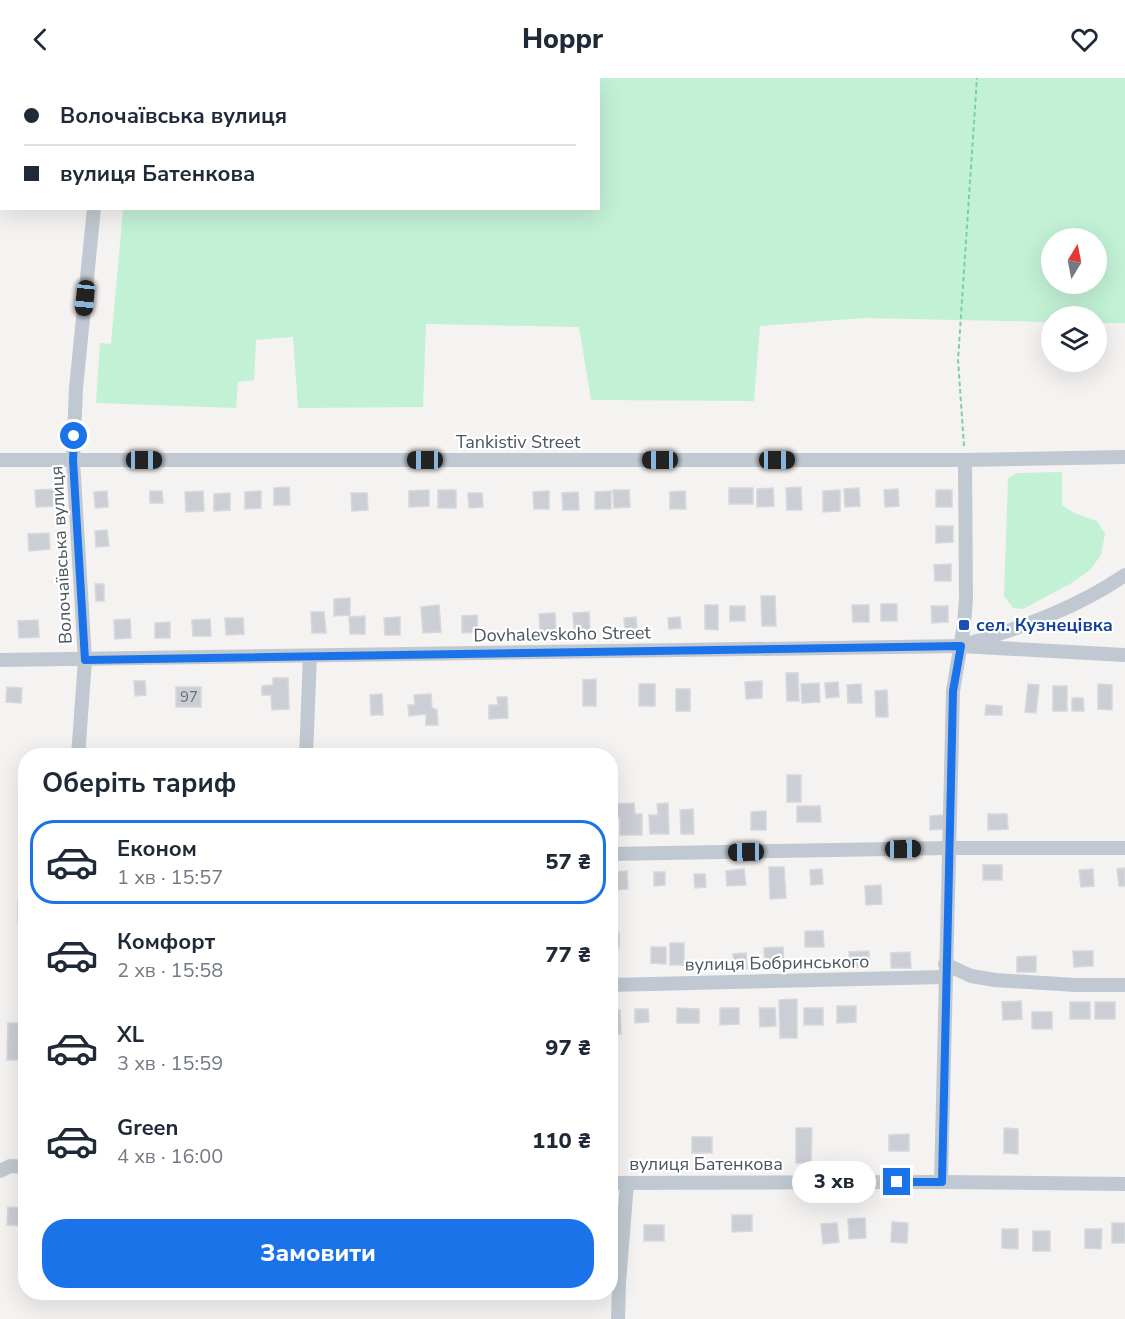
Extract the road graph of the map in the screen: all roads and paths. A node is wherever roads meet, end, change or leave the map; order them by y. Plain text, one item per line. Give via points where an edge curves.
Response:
1 (977, 78) edge
2 (94, 210) edge
3 (1125, 457) edge
4 (0, 460) edge
5 (73, 460) junction
6 (965, 460) junction
7 (1125, 575) edge
8 (961, 646) junction
9 (1125, 655) edge
10 (310, 656) junction
11 (0, 660) edge
12 (85, 660) junction
13 (79, 748) edge
14 (306, 748) edge
15 (948, 848) junction
16 (1125, 848) edge
17 (618, 854) edge
18 (945, 971) junction
19 (618, 985) edge
20 (1125, 985) edge
21 (18, 1166) edge
22 (0, 1171) edge
23 (942, 1182) junction
24 (618, 1183) edge
25 (627, 1183) junction
26 (1125, 1184) edge
27 (618, 1319) edge

1 - 6 path via 958,360
2 - 5 street, Волочаївська вулиця
3 - 6 street, Tankistiv Street
4 - 5 street, Tankistiv Street
5 - 6 street, Tankistiv Street
5 - 12 street, Волочаївська вулиця
6 - 8 street via 966,598
7 - 8 street via 1052,615
8 - 9 street, Dovhalevskoho Street
8 - 10 street, Dovhalevskoho Street
8 - 15 street via 953,691
10 - 12 street, Dovhalevskoho Street
10 - 14 street
11 - 12 street, Dovhalevskoho Street
12 - 13 street, Волочаївська вулиця
15 - 16 street
15 - 17 street
15 - 18 street
18 - 19 street, вулиця Бобринського
18 - 20 street, вулиця Бобринського via 995,980
18 - 23 street
21 - 22 street
23 - 25 street, вулиця Батенкова
23 - 26 street, вулиця Батенкова
24 - 25 street, вулиця Батенкова
25 - 27 street

